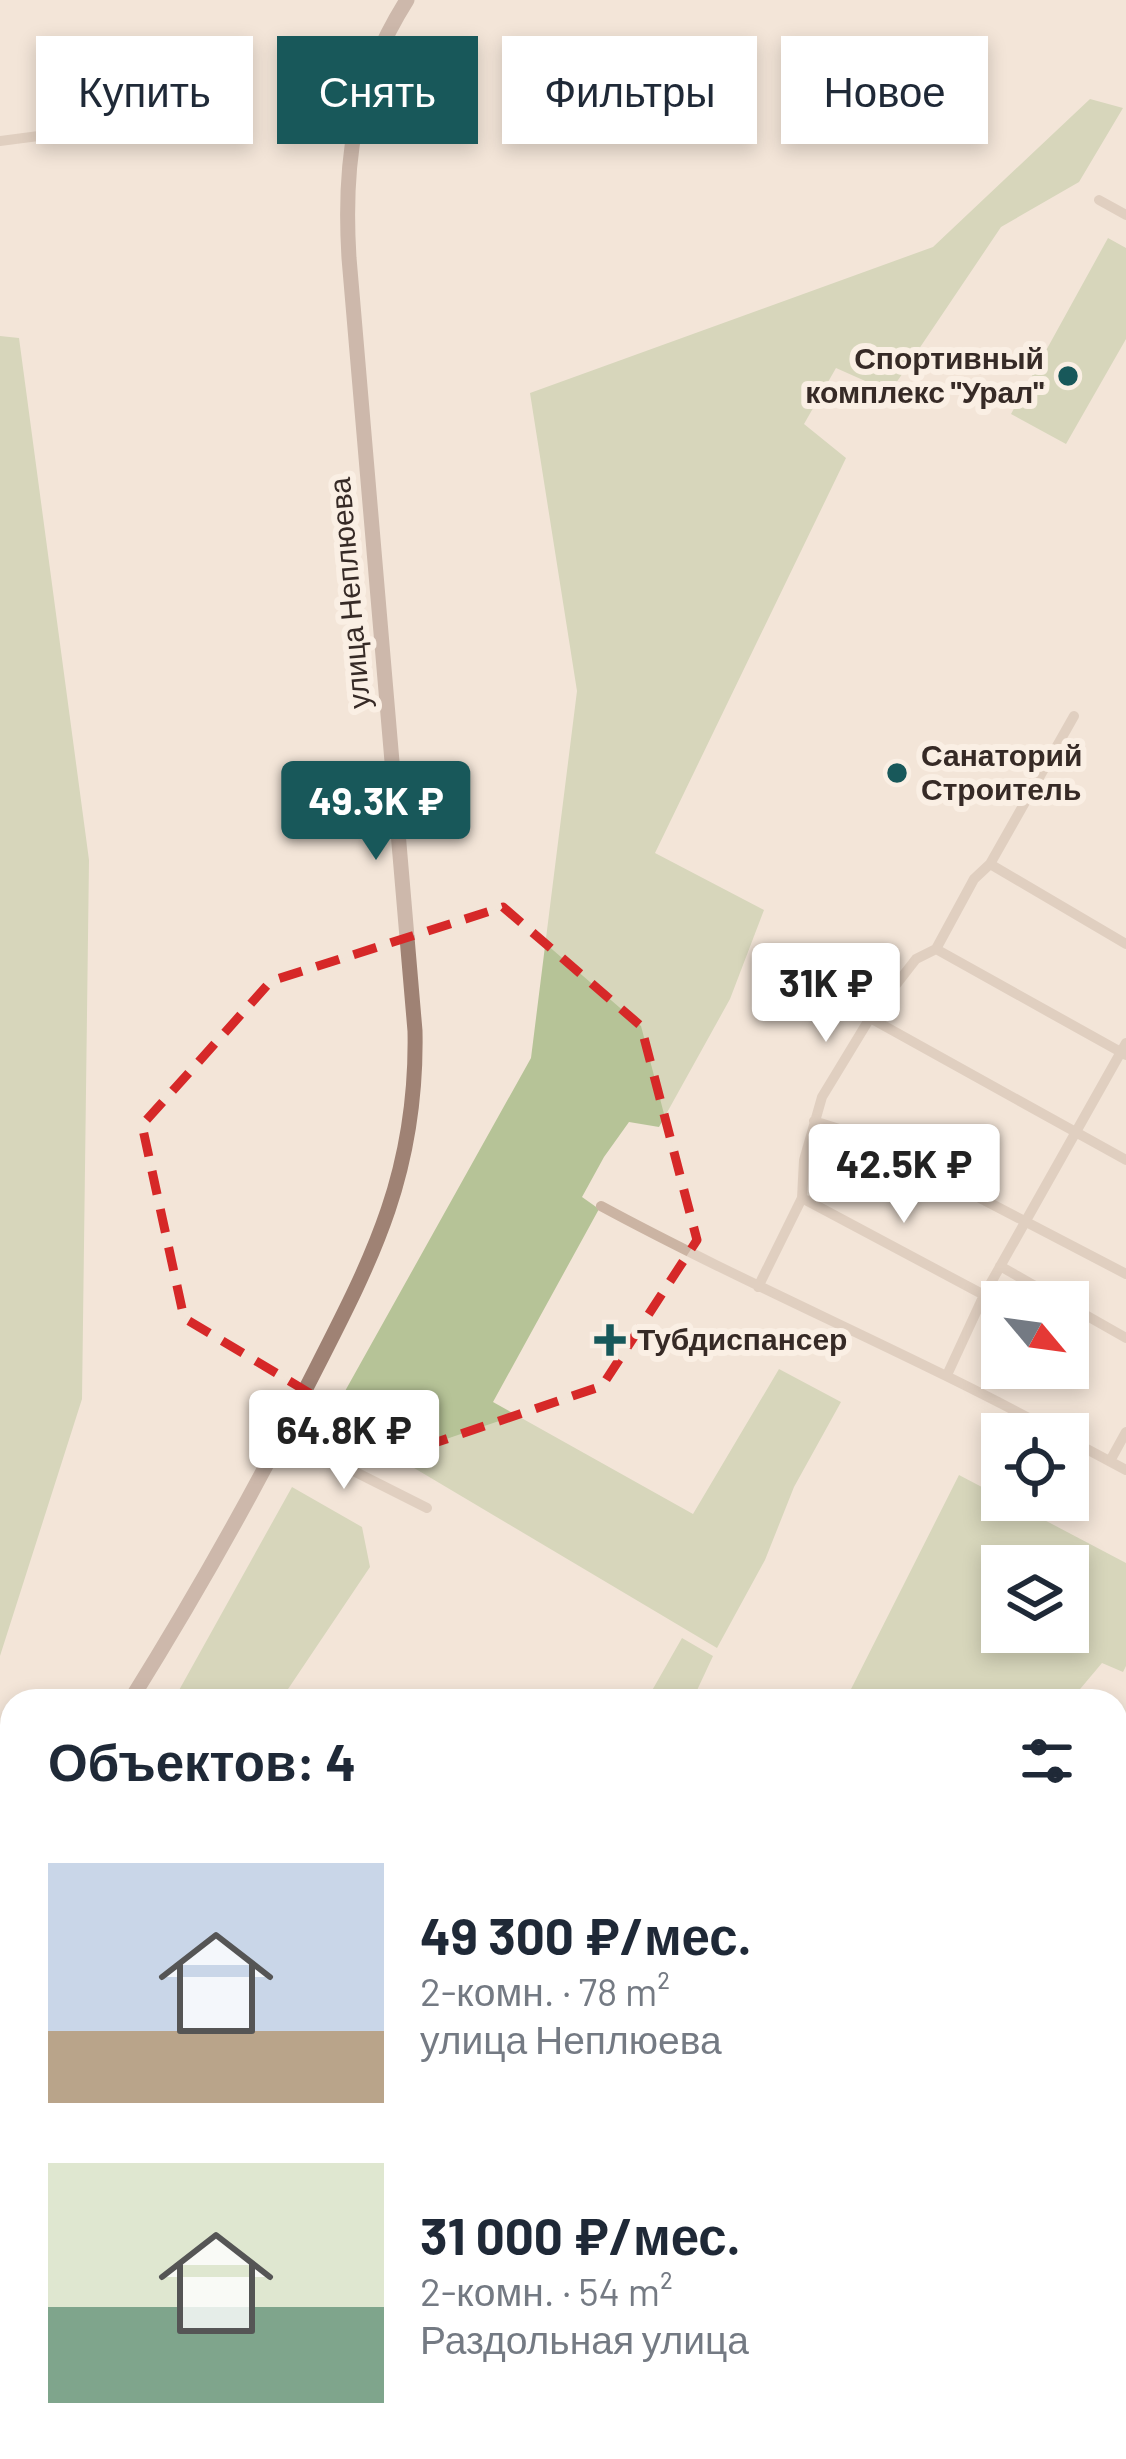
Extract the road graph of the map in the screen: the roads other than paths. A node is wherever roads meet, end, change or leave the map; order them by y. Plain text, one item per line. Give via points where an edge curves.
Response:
1 (407, 0) edge
2 (36, 136) edge
3 (0, 141) edge
4 (1099, 200) dead end
5 (1126, 215) edge
6 (1074, 716) dead end
7 (991, 864) junction
8 (1126, 944) edge
9 (936, 949) junction
10 (870, 1018) junction
11 (1124, 1050) edge
12 (814, 1121) junction
13 (1076, 1133) junction
14 (1126, 1160) edge
15 (802, 1198) junction
16 (601, 1206) dead end
17 (1024, 1222) junction
18 (1000, 1266) junction
19 (1126, 1274) edge
20 (992, 1281) edge
21 (1026, 1281) edge
22 (758, 1287) junction
23 (981, 1293) edge
24 (981, 1301) edge
25 (1089, 1317) edge
26 (1126, 1338) edge
27 (947, 1375) junction
28 (1019, 1413) edge
29 (1126, 1432) edge
30 (282, 1435) junction
31 (1089, 1450) edge
32 (1110, 1461) junction
33 (1126, 1470) edge
34 (427, 1508) dead end
35 (137, 1689) edge

1 - 30 main road, улица Неплюева via 367,81 346,192 415,1090 381,1236
2 - 3 street
4 - 5 street
6 - 7 street
7 - 8 street
7 - 9 street via 974,879
9 - 10 street via 916,959
9 - 11 street
10 - 12 street
10 - 13 street
11 - 13 street
12 - 15 street
12 - 17 street via 861,1136
13 - 14 street
13 - 17 street
15 - 22 street
15 - 23 street
16 - 22 street
17 - 18 street
17 - 19 street
18 - 20 street
18 - 21 street
22 - 27 street
24 - 27 street
25 - 26 street
27 - 28 street
29 - 32 street
30 - 34 street
30 - 35 main road, улица Неплюева
31 - 32 street
32 - 33 street

